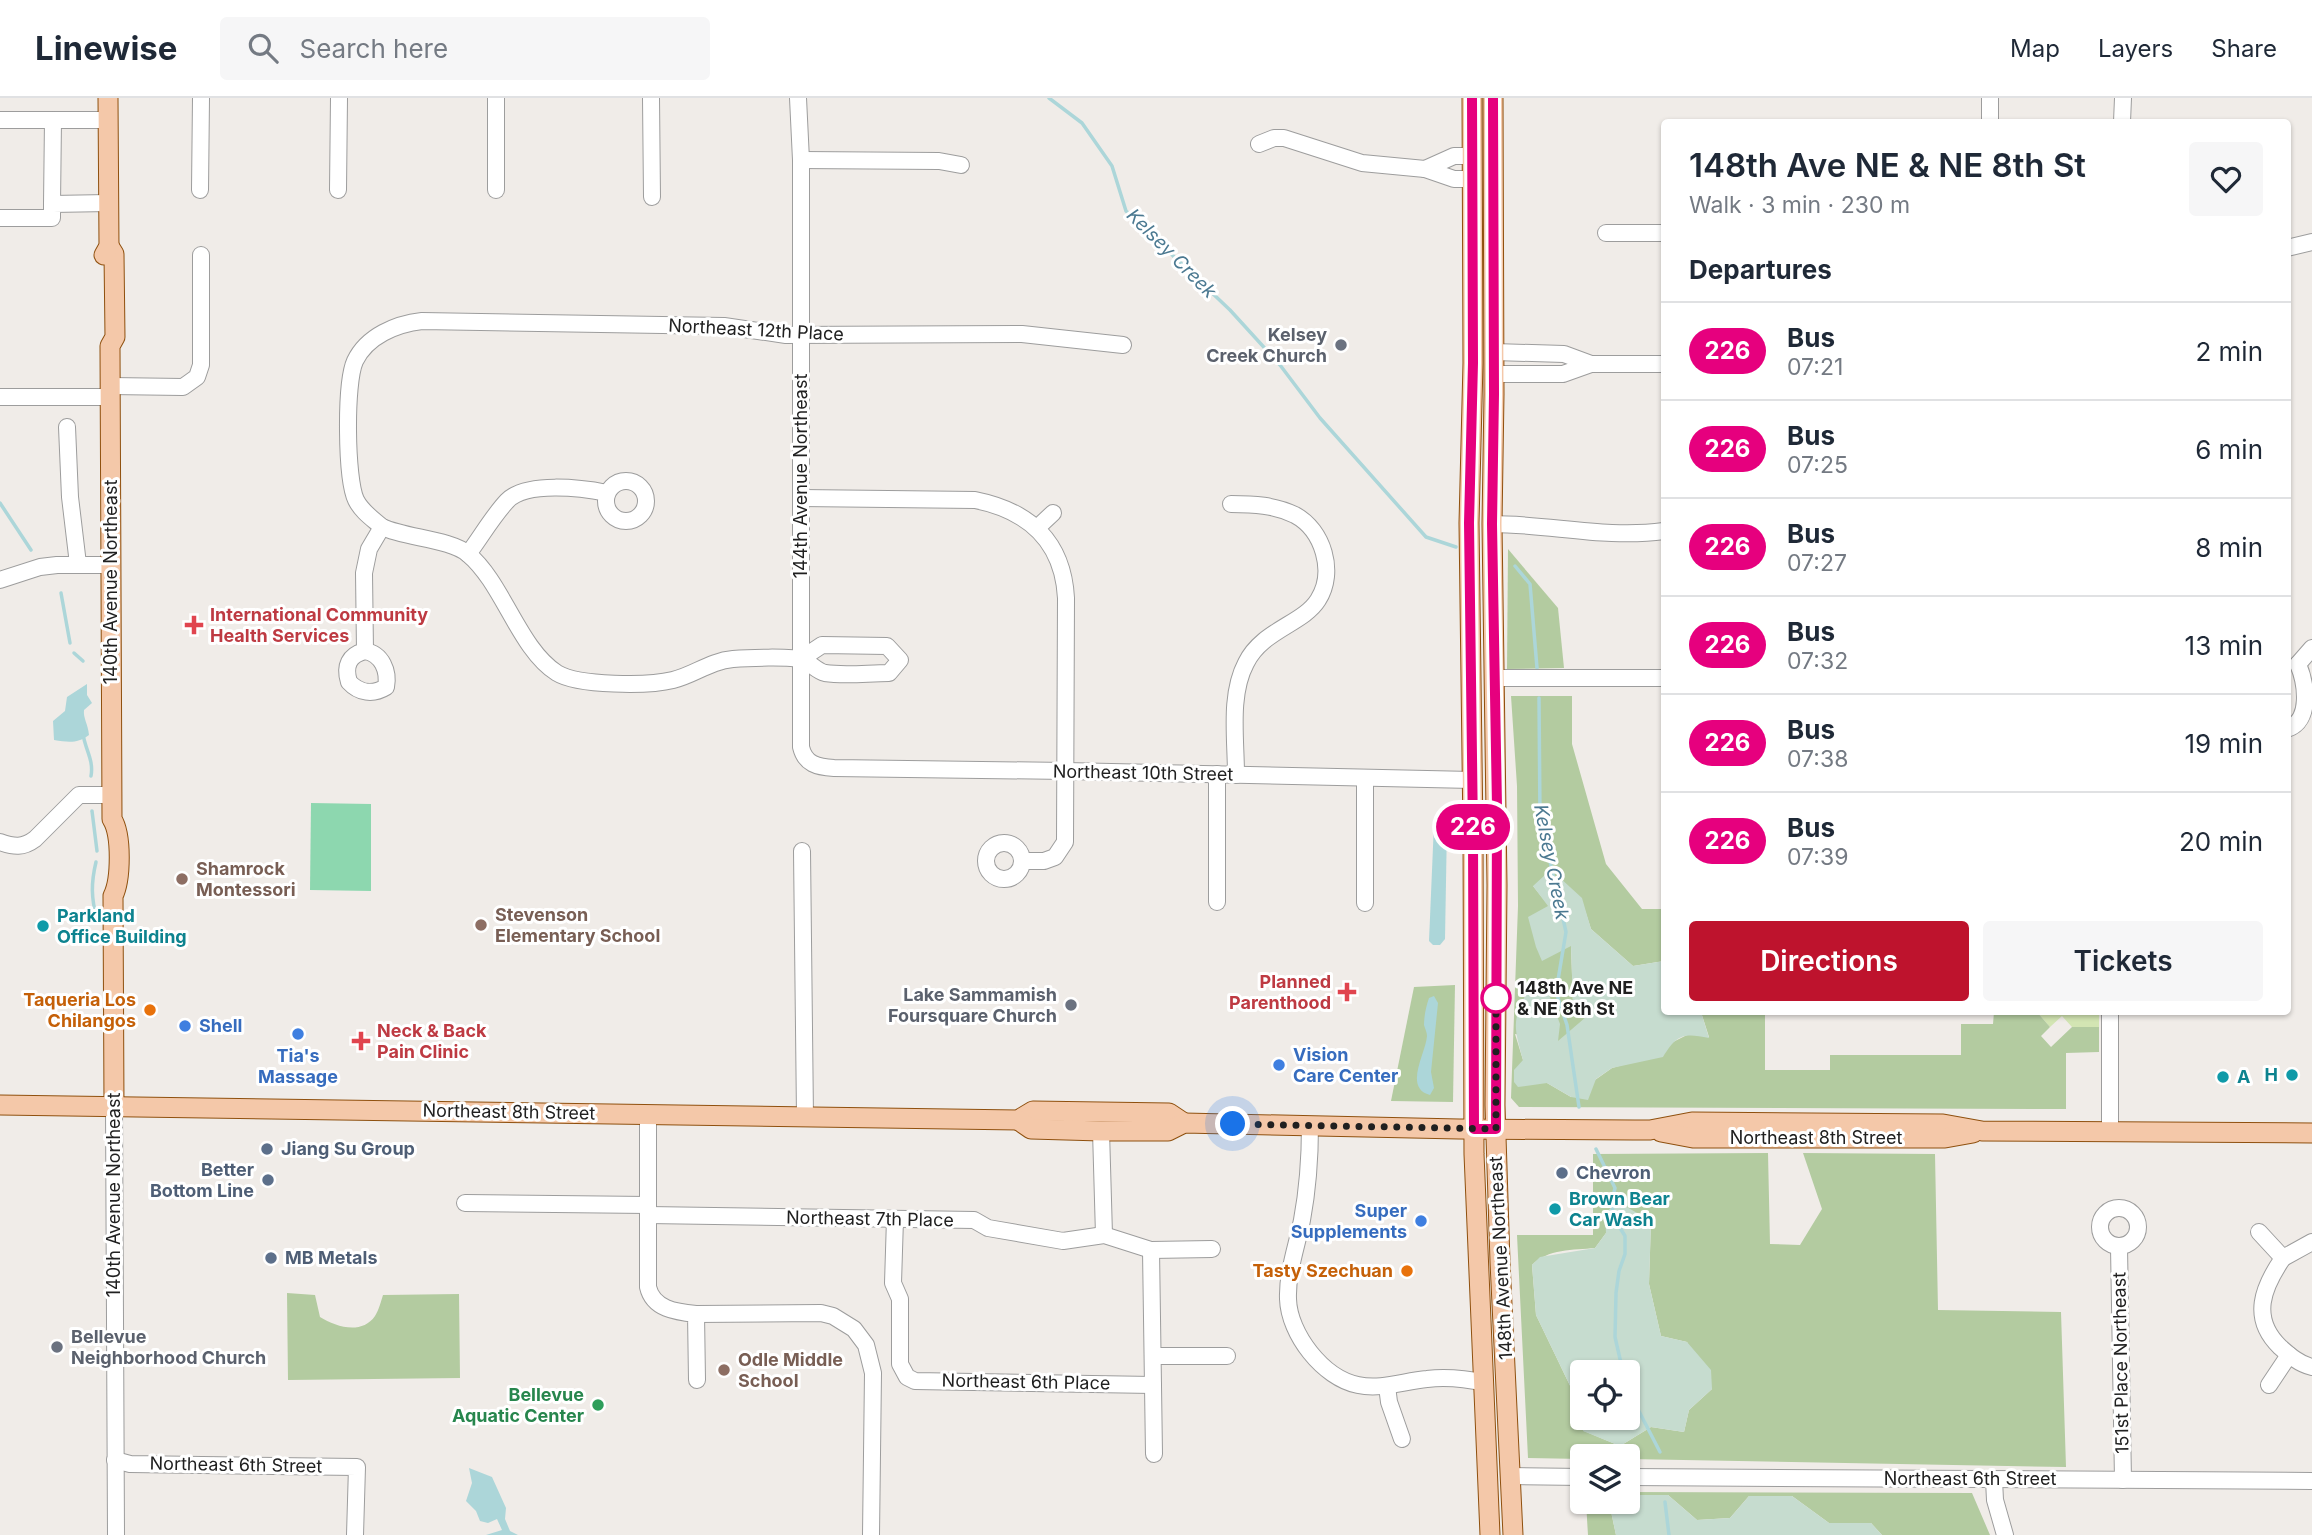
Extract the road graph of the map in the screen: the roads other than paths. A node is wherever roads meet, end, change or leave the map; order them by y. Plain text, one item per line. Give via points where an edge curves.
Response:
1 (108, 98) edge
2 (201, 98) edge
3 (339, 98) edge
4 (496, 98) edge
5 (651, 98) edge
6 (798, 98) edge
7 (1493, 98) edge
8 (1981, 98) edge
9 (1990, 98) edge
10 (2123, 98) edge
11 (1472, 102) edge
12 (1990, 119) edge
13 (2122, 119) edge
14 (0, 120) edge
15 (53, 120) junction
16 (108, 120) junction
17 (1259, 144) dead end
18 (1471, 156) junction
19 (1492, 159) junction
20 (801, 160) junction
21 (961, 165) dead end
22 (1425, 169) junction
23 (1471, 179) junction
24 (200, 190) dead end
25 (338, 190) dead end
26 (496, 190) dead end
27 (652, 197) dead end
28 (108, 203) junction
29 (52, 204) junction
30 (0, 218) edge
31 (1606, 233) dead end
32 (1661, 233) edge
33 (2312, 242) edge
34 (2291, 247) edge
35 (201, 255) dead end
36 (801, 335) junction
37 (1123, 345) dead end
38 (1494, 352) junction
39 (1473, 363) junction
40 (1591, 364) junction
41 (1661, 364) edge
42 (1494, 384) junction
43 (111, 391) junction
44 (0, 397) edge
45 (66, 428) dead end
46 (607, 493) dead end
47 (801, 498) junction
48 (1231, 504) dead end
49 (1053, 513) dead end
50 (1492, 524) junction
51 (382, 527) junction
52 (1037, 528) junction
53 (1661, 531) edge
54 (468, 554) junction
55 (78, 564) junction
56 (111, 565) junction
57 (0, 580) edge
58 (2312, 648) edge
59 (366, 651) dead end
60 (801, 659) junction
61 (2292, 663) edge
62 (1494, 678) junction
63 (1661, 678) edge
64 (2291, 727) edge
65 (814, 765) joint
66 (1066, 771) junction
67 (1217, 774) junction
68 (1236, 775) junction
69 (1365, 778) junction
70 (1472, 780) junction
71 (112, 795) junction
72 (1473, 834) junction
73 (0, 842) edge
74 (803, 851) dead end
75 (1022, 861) dead end
76 (1497, 885) junction
77 (1217, 902) dead end
78 (1365, 903) dead end
79 (2110, 1015) edge
80 (0, 1105) edge
81 (114, 1106) junction
82 (648, 1114) junction
83 (805, 1116) junction
84 (1018, 1120) junction
85 (1184, 1123) junction
86 (1310, 1125) junction
87 (1474, 1129) junction
88 (1496, 1129) junction
89 (1101, 1131) junction
90 (2110, 1132) junction
91 (2312, 1133) edge
92 (465, 1203) dead end
93 (648, 1210) junction
94 (895, 1219) junction
95 (2259, 1232) dead end
96 (1104, 1235) junction
97 (2312, 1242) edge
98 (2119, 1247) dead end
99 (1212, 1249) dead end
100 (1151, 1250) junction
101 (2283, 1258) junction
102 (696, 1314) junction
103 (1483, 1349) junction
104 (2289, 1355) junction
105 (1153, 1356) junction
106 (1227, 1356) dead end
107 (2312, 1367) edge
108 (697, 1380) dead end
109 (1485, 1383) junction
110 (1153, 1385) junction
111 (2269, 1385) dead end
112 (1387, 1386) junction
113 (1507, 1397) junction
114 (1402, 1439) dead end
115 (1154, 1454) dead end
116 (115, 1460) junction
117 (1511, 1476) junction
118 (1570, 1477) edge
119 (1640, 1477) edge
120 (1994, 1480) junction
121 (2123, 1480) junction
122 (2312, 1481) edge
123 (116, 1535) edge
124 (355, 1535) edge
125 (871, 1535) edge
126 (1490, 1535) edge
127 (1513, 1535) edge
128 (2005, 1535) edge

1 - 16 main road, 140th Avenue Northeast
2 - 24 street
3 - 25 street
4 - 26 street
5 - 27 street
6 - 20 street, 144th Avenue Northeast
7 - 19 main road, 148th Avenue Northeast
8 - 9 street
9 - 12 street
10 - 13 street
11 - 18 main road, 148th Avenue Northeast
11 - 19 main road via 1479,100 1485,107
14 - 15 street
15 - 16 street
15 - 29 street
16 - 28 main road, 140th Avenue Northeast
17 - 22 street via 1284,138 1362,163
18 - 22 street via 1454,156
18 - 23 main road, 148th Avenue Northeast
19 - 38 main road, 148th Avenue Northeast
20 - 21 street
20 - 36 street, 144th Avenue Northeast
22 - 23 street via 1454,179
23 - 39 main road, 148th Avenue Northeast
28 - 29 street
28 - 43 main road, 140th Avenue Northeast via 104,337 110,345
29 - 30 street via 52,218
31 - 32 street
33 - 34 street
35 - 43 street via 201,365 194,381 183,387
36 - 37 street, Northeast 12th Place via 1022,334
36 - 47 street, 144th Avenue Northeast
36 - 51 street, Northeast 12th Place via 724,326 402,323 364,349 350,378 350,482 357,501
38 - 40 street via 1564,354
38 - 42 main road, 148th Avenue Northeast
39 - 42 main road via 1480,398 1487,402
39 - 70 main road, 148th Avenue Northeast via 1469,523
40 - 41 street
40 - 42 street via 1563,374
42 - 50 main road, 148th Avenue Northeast
43 - 44 street
43 - 56 main road, 140th Avenue Northeast
45 - 55 street
46 - 54 street via 531,488 517,494
47 - 52 street via 975,500 996,504
47 - 60 street, 144th Avenue Northeast
48 - 68 street via 1258,504 1307,524 1325,553 1327,569 1318,600 1269,636 1246,661 1237,691
49 - 52 street
50 - 53 street via 1607,534
50 - 62 main road, 148th Avenue Northeast
51 - 54 street
51 - 59 street via 369,549 364,573
52 - 66 street via 1059,558 1065,578
54 - 60 street via 542,661 576,681 647,684 675,680 735,659
55 - 56 street
55 - 57 street via 40,568
56 - 71 main road, 140th Avenue Northeast
58 - 61 street
60 - 60 street via 822,673 889,673 900,660 887,646 822,645
60 - 65 street, 144th Avenue Northeast via 801,747 803,756
61 - 64 street via 2304,682 2304,712
62 - 63 street
62 - 76 main road, 148th Avenue Northeast
65 - 66 street, Northeast 10th Street
66 - 67 street, Northeast 10th Street
66 - 75 street via 1062,850 1055,858
67 - 68 street, Northeast 10th Street
67 - 77 street
68 - 69 street, Northeast 10th Street
69 - 70 street, Northeast 10th Street
69 - 78 street
70 - 72 main road, 148th Avenue Northeast
71 - 73 street via 79,795 28,844 19,847
71 - 81 main road, 140th Avenue Northeast via 118,828 118,886 113,896
72 - 76 main road via 1481,891 1492,894
72 - 87 main road, 148th Avenue Northeast
74 - 83 street
76 - 88 main road, 148th Avenue Northeast
79 - 90 street
80 - 81 main road, Northeast 8th Street
81 - 82 main road, Northeast 8th Street
81 - 116 street, 140th Avenue Northeast
82 - 83 main road, Northeast 8th Street
82 - 93 street
83 - 84 main road, Northeast 8th Street
84 - 85 main road, Northeast 8th Street via 1033,1111 1169,1113
84 - 89 main road, Northeast 8th Street via 1031,1129
85 - 86 main road, Northeast 8th Street
85 - 89 main road, Northeast 8th Street via 1168,1131
86 - 87 main road, Northeast 8th Street
86 - 112 street via 1309,1172 1288,1302 1309,1354 1333,1374 1357,1385
87 - 88 main road, Northeast 8th Street
87 - 103 main road, 148th Avenue Northeast
88 - 90 main road, Northeast 8th Street via 1650,1130 1693,1138 1945,1138 1982,1131
88 - 113 main road, 148th Avenue Northeast
89 - 96 street
90 - 91 main road, Northeast 8th Street
92 - 93 street, Northeast 7th Place
93 - 94 street, Northeast 7th Place
93 - 102 street via 650,1295 657,1304
94 - 96 street, Northeast 7th Place via 974,1220 988,1228 1063,1241
94 - 110 street, Northeast 6th Place via 893,1283 900,1299 900,1364 907,1377 915,1381
95 - 101 street
96 - 100 street, Northeast 7th Place
97 - 101 street
98 - 121 street, 151st Place Northeast
99 - 100 street, Northeast 7th Place
100 - 105 street
101 - 104 street via 2266,1287 2261,1307 2270,1338
102 - 108 street
102 - 125 street via 821,1313 854,1329 866,1345 873,1373
103 - 109 main road, 148th Avenue Northeast
103 - 113 main road via 1498,1356
104 - 107 street
104 - 111 street
105 - 106 street
105 - 110 street
109 - 112 street via 1427,1378
109 - 126 main road, 148th Avenue Northeast
110 - 115 street
112 - 114 street
113 - 117 main road, 148th Avenue Northeast
116 - 123 street, 140th Avenue Northeast
116 - 124 street, Northeast 6th Street via 130,1464 357,1467
117 - 118 street
117 - 127 main road, 148th Avenue Northeast
119 - 120 street, Northeast 6th Street
120 - 121 street, Northeast 6th Street
120 - 128 street
121 - 122 street, Northeast 6th Street

